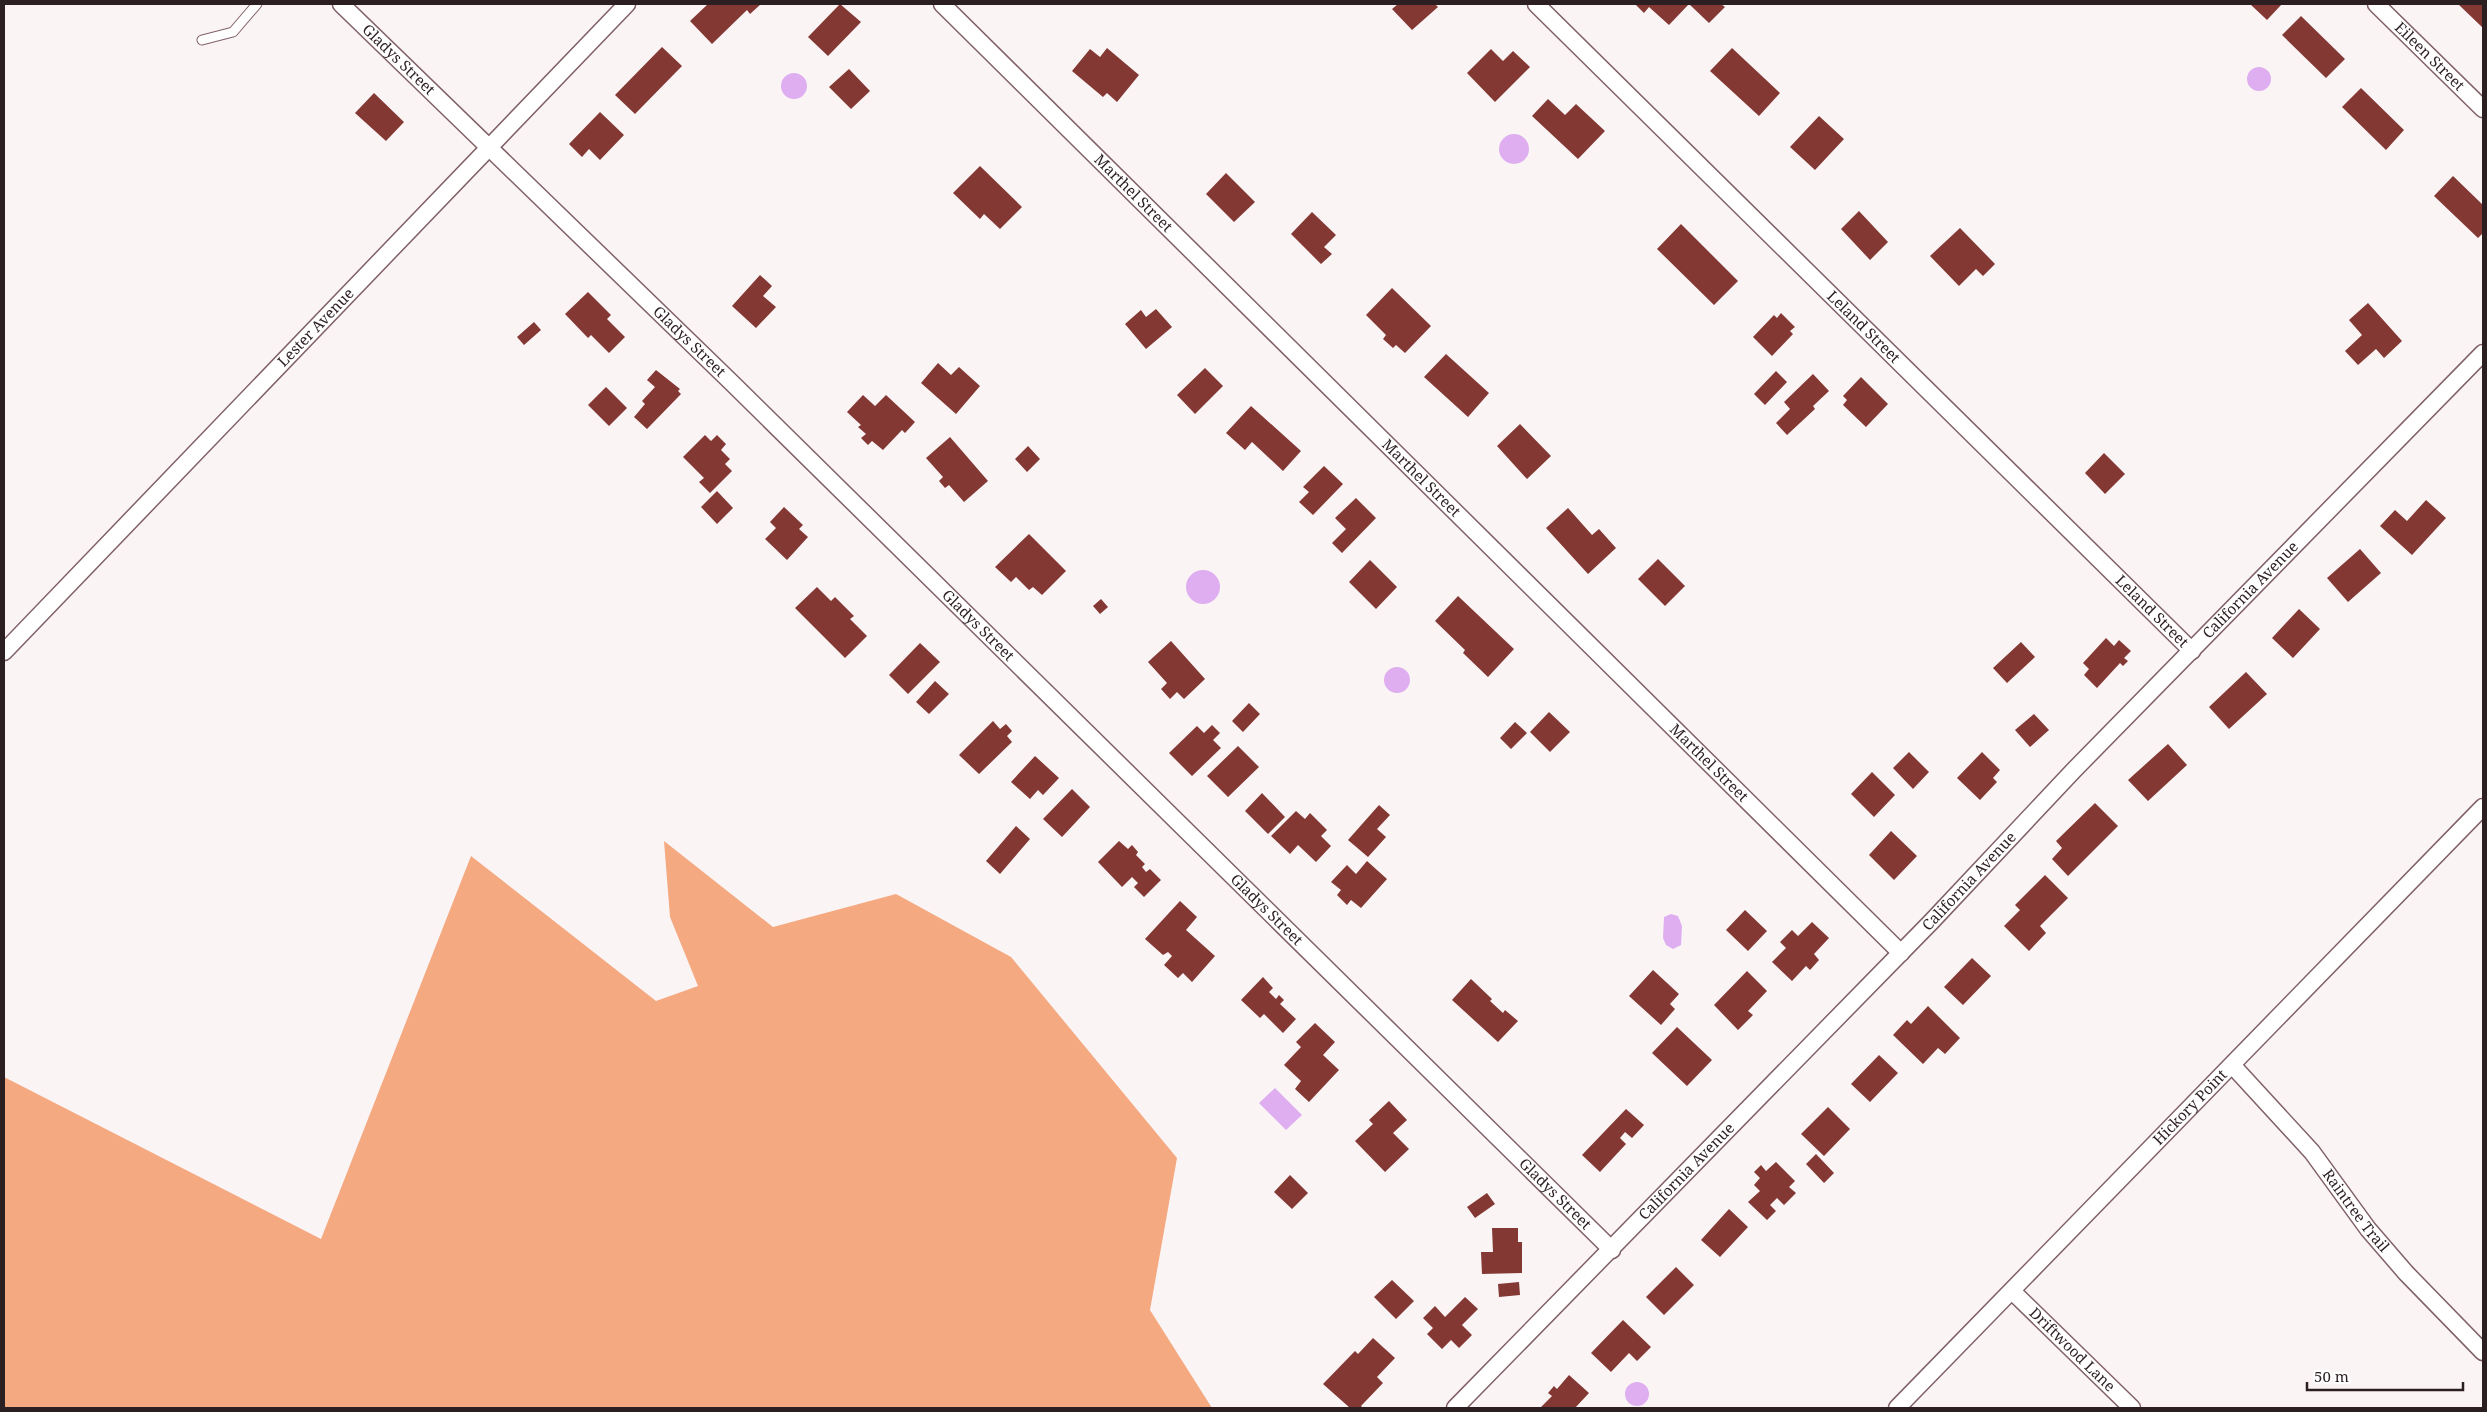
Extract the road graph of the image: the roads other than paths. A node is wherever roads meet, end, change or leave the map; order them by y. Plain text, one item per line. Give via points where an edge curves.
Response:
1 (257, 4) edge
2 (341, 4) edge
3 (628, 4) edge
4 (942, 4) edge
5 (1536, 4) edge
6 (2376, 4) edge
7 (202, 40) dead end
8 (2483, 109) edge
9 (488, 147) junction
10 (2483, 353) edge
11 (2192, 651) junction
12 (4, 652) edge
13 (2483, 807) edge
14 (1901, 952) junction
15 (2233, 1066) junction
16 (1612, 1250) junction
17 (2012, 1291) junction
18 (2483, 1352) edge
19 (1455, 1408) edge
20 (1897, 1408) edge
21 (2132, 1408) edge

1 - 7 lane via 233,32
2 - 9 street, Gladys Street
3 - 9 street, Lester Avenue
4 - 14 street, Marthel Street
5 - 11 street, Leland Street
6 - 8 street, Eileen Street
9 - 12 street, Lester Avenue
9 - 16 street, Gladys Street
10 - 11 street, California Avenue
11 - 14 street, California Avenue
13 - 15 street, Hickory Point
14 - 16 street, California Avenue
15 - 17 street, Hickory Point
15 - 18 street, Raintree Trail via 2312,1152 2368,1229 2406,1274
16 - 19 street, California Avenue
17 - 20 street, Hickory Point
17 - 21 street, Driftwood Lane

